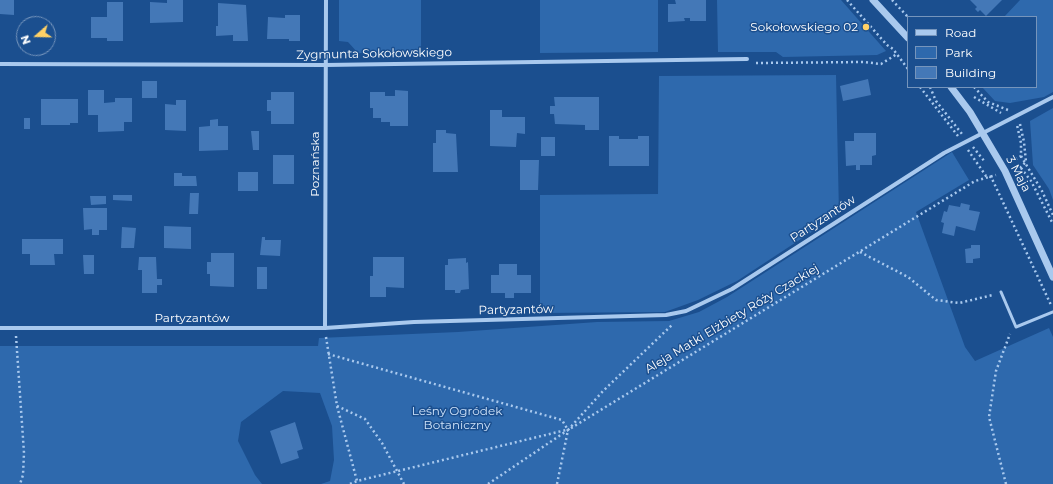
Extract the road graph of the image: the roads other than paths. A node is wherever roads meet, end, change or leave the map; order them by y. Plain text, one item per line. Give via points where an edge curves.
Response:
1 (326, 0) edge
2 (874, 0) edge
3 (907, 37) edge
4 (747, 59) dead end
5 (0, 64) edge
6 (325, 65) junction
7 (952, 88) edge
8 (1053, 97) edge
9 (982, 133) junction
10 (1053, 277) edge
11 (1001, 292) road end
12 (1053, 312) edge
13 (0, 328) edge
14 (324, 328) junction

1 - 6 street, Poznańska
2 - 3 street
4 - 6 street, Zygmunta Sokołowskiego
5 - 6 street, Zygmunta Sokołowskiego
6 - 14 street, Poznańska
7 - 9 street, 3 Maja
8 - 9 street, Partyzantów
9 - 10 street, 3 Maja via 1008,176
9 - 14 street, Partyzantów via 912,173 732,289 688,310 643,317 414,322
11 - 12 lane via 1016,327
13 - 14 street, Partyzantów

